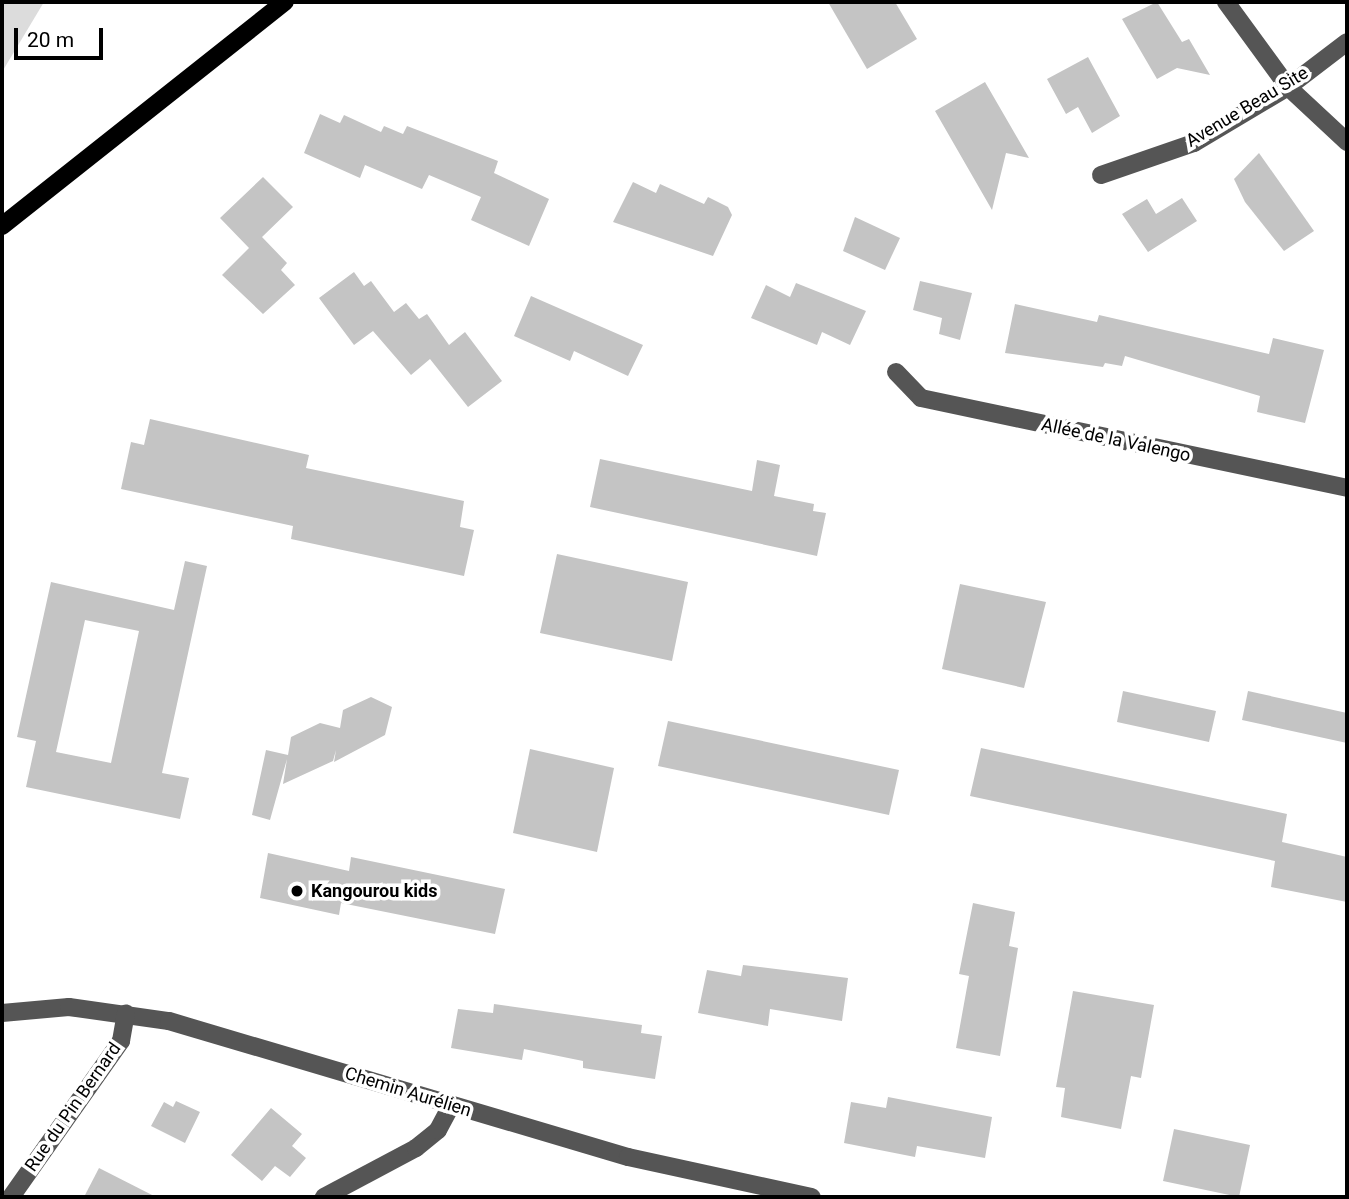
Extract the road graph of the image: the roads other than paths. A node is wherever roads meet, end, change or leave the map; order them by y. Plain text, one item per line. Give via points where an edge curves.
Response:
1 (285, 2) edge
2 (1226, 2) edge
3 (1347, 42) edge
4 (1288, 87) junction
5 (1347, 142) edge
6 (1101, 175) dead end
7 (2, 226) edge
8 (896, 372) dead end
9 (1347, 488) edge
10 (2, 1013) edge
11 (126, 1013) junction
12 (452, 1106) junction
13 (10, 1197) edge
14 (324, 1197) edge
15 (812, 1197) edge

1 - 7 main road
2 - 4 street
3 - 4 street, Avenue Beau Site
4 - 5 street
4 - 6 street, Avenue Beau Site via 1194,143
8 - 9 street, Allée de la Valengo via 921,398
10 - 11 street, Chemin Aurélien via 69,1007
11 - 12 street, Chemin Aurélien via 169,1021
11 - 13 street, Rue du Pin Bernard via 121,1041
12 - 14 street via 438,1130 416,1148
12 - 15 street, Chemin Aurélien via 628,1157

